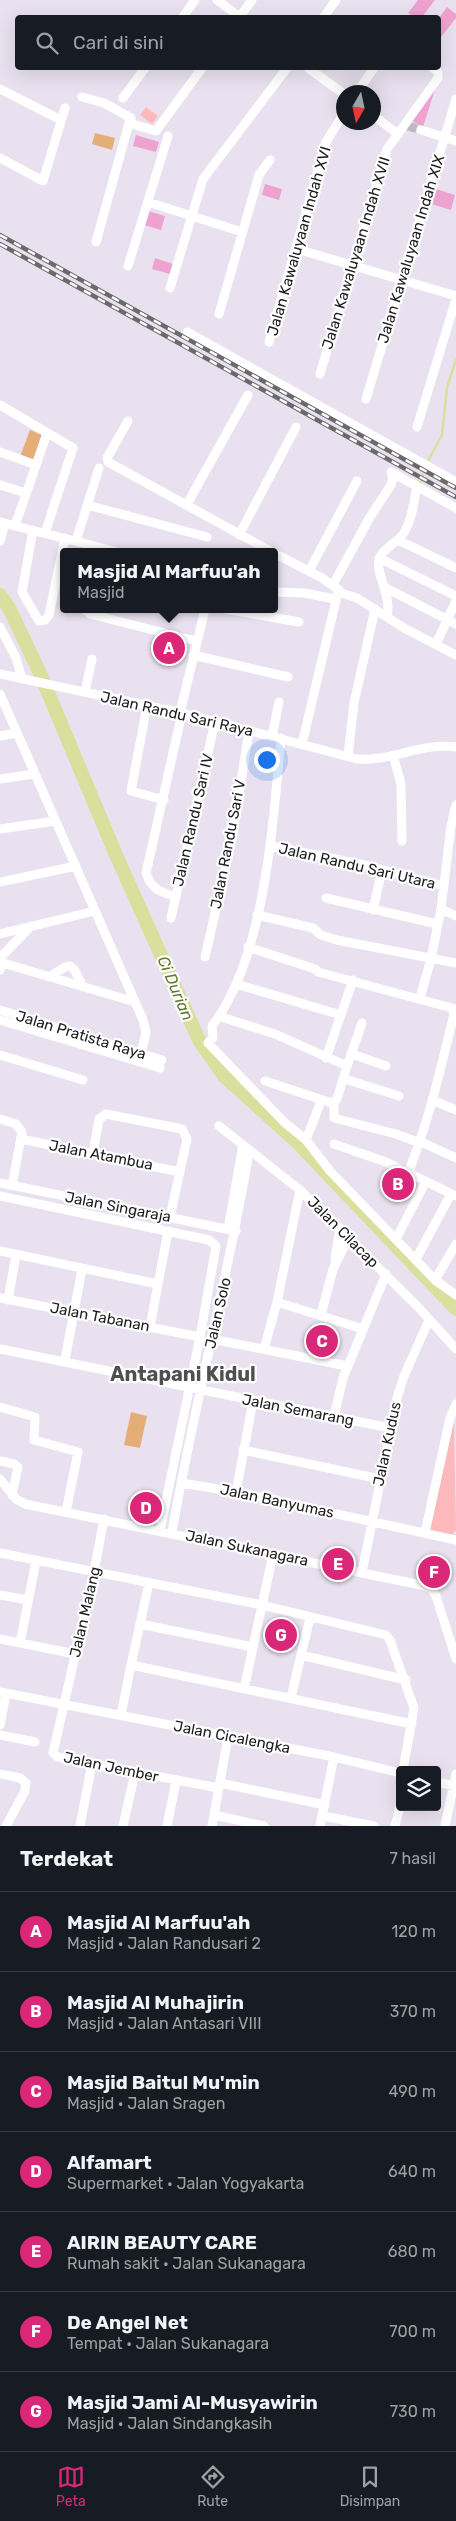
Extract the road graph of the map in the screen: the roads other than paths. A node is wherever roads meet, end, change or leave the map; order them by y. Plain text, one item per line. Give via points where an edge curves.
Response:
1 (195, 0) edge
2 (217, 0) edge
3 (252, 0) edge
4 (336, 0) edge
5 (184, 15) edge
6 (237, 15) edge
7 (241, 15) edge
8 (326, 15) edge
9 (144, 70) edge
10 (201, 70) edge
11 (285, 70) edge
12 (311, 70) edge
13 (372, 70) edge
14 (436, 70) edge
15 (361, 85) edge
16 (336, 88) edge
17 (0, 89) edge
18 (82, 97) dead end
19 (123, 98) dead end
20 (456, 99) edge
21 (65, 108) dead end
22 (61, 120) junction
23 (381, 121) edge
24 (129, 123) junction
25 (336, 126) edge
26 (421, 130) tunnel mouth
27 (398, 134) junction
28 (168, 136) dead end
29 (445, 138) junction
30 (456, 141) edge
31 (0, 158) edge
32 (270, 160) dead end
33 (148, 202) junction
34 (192, 216) junction
35 (242, 232) junction
36 (96, 242) dead end
37 (297, 249) junction
38 (128, 266) dead end
39 (353, 266) junction
40 (402, 280) junction
41 (170, 288) dead end
42 (456, 297) edge
43 (219, 314) dead end
44 (186, 332) dead end
45 (269, 342) dead end
46 (320, 374) dead end
47 (248, 395) dead end
48 (366, 399) dead end
49 (0, 405) edge
50 (128, 421) dead end
51 (296, 427) dead end
52 (417, 427) dead end
53 (47, 433) junction
54 (0, 452) edge
55 (36, 465) junction
56 (99, 468) dead end
57 (357, 481) dead end
58 (456, 482) edge
59 (0, 485) edge
60 (418, 486) junction
61 (26, 493) junction
62 (187, 504) junction
63 (87, 505) junction
64 (456, 508) edge
65 (2, 523) edge
66 (15, 526) junction
67 (33, 530) junction
68 (45, 533) junction
69 (239, 534) junction
70 (207, 537) dead end
71 (64, 538) junction
72 (398, 540) junction
73 (0, 541) edge
74 (76, 541) junction
75 (62, 548) edge
76 (103, 548) edge
77 (265, 548) edge
78 (278, 555) edge
79 (379, 558) junction
80 (60, 559) edge
81 (456, 568) edge
82 (309, 571) junction
83 (335, 581) dead end
84 (386, 588) junction
85 (278, 592) edge
86 (337, 595) junction
87 (456, 596) edge
88 (456, 601) edge
89 (375, 610) junction
90 (89, 613) edge
91 (204, 613) edge
92 (248, 613) edge
93 (387, 617) junction
94 (447, 620) junction
95 (299, 622) dead end
96 (456, 624) edge
97 (0, 627) edge
98 (196, 641) junction
99 (436, 644) junction
100 (193, 655) junction
101 (456, 655) edge
102 (92, 658) dead end
103 (0, 674) edge
104 (288, 677) dead end
105 (22, 679) junction
106 (85, 692) junction
107 (0, 694) edge
108 (279, 702) dead end
109 (147, 706) junction
110 (181, 713) junction
111 (216, 722) junction
112 (249, 731) junction
113 (16, 733) junction
114 (0, 736) edge
115 (277, 737) junction
116 (302, 744) junction
117 (456, 747) edge
118 (394, 755) junction
119 (348, 756) junction
120 (34, 774) junction
121 (0, 780) edge
122 (164, 800) junction
123 (456, 806) edge
124 (55, 821) junction
125 (453, 827) edge
126 (0, 829) edge
127 (402, 841) dead end
128 (271, 846) junction
129 (452, 853) edge
130 (76, 866) junction
131 (382, 870) junction
132 (0, 882) edge
133 (444, 886) junction
134 (176, 897) junction
135 (326, 898) dead end
136 (440, 909) junction
137 (373, 910) junction
138 (95, 911) junction
139 (257, 915) junction
140 (456, 916) edge
141 (172, 918) dead end
142 (437, 924) junction
143 (31, 926) junction
144 (0, 934) edge
145 (248, 948) junction
146 (0, 957) edge
147 (205, 957) dead end
148 (431, 959) junction
149 (0, 962) edge
150 (456, 963) edge
151 (0, 970) edge
152 (48, 976) junction
153 (353, 980) junction
154 (236, 984) junction
155 (83, 987) junction
156 (420, 998) junction
157 (135, 1002) junction
158 (0, 1010) edge
159 (455, 1014) edge
160 (341, 1015) junction
161 (221, 1017) junction
162 (0, 1020) edge
163 (362, 1024) dead end
164 (352, 1054) junction
165 (0, 1055) edge
166 (140, 1058) junction
167 (326, 1058) junction
168 (161, 1064) dead end
169 (347, 1066) junction
170 (386, 1066) dead end
171 (344, 1079) junction
172 (84, 1080) dead end
173 (265, 1081) dead end
174 (398, 1096) dead end
175 (432, 1100) junction
176 (321, 1101) junction
177 (334, 1102) junction
178 (456, 1110) edge
179 (0, 1119) edge
180 (219, 1126) dead end
181 (21, 1139) junction
182 (306, 1140) junction
183 (420, 1143) junction
184 (334, 1144) dead end
185 (246, 1148) junction
186 (93, 1153) junction
187 (456, 1158) edge
188 (180, 1172) junction
189 (408, 1173) junction
190 (426, 1182) junction
191 (0, 1183) edge
192 (12, 1186) junction
193 (300, 1190) junction
194 (454, 1195) edge
195 (0, 1196) edge
196 (170, 1217) junction
197 (340, 1228) junction
198 (232, 1230) junction
199 (168, 1231) junction
200 (348, 1237) junction
201 (396, 1238) junction
202 (456, 1244) edge
203 (0, 1251) edge
204 (16, 1255) junction
205 (416, 1259) junction
206 (333, 1269) junction
207 (82, 1270) junction
208 (386, 1274) junction
209 (435, 1280) junction
210 (158, 1284) junction
211 (456, 1295) edge
212 (4, 1299) edge
213 (277, 1302) junction
214 (74, 1312) junction
215 (321, 1315) junction
216 (429, 1320) junction
217 (150, 1327) junction
218 (363, 1329) junction
219 (200, 1336) junction
220 (212, 1339) junction
221 (0, 1348) edge
222 (264, 1349) junction
223 (456, 1349) edge
224 (65, 1360) junction
225 (347, 1366) junction
226 (194, 1389) junction
227 (253, 1401) junction
228 (456, 1404) edge
229 (0, 1407) edge
230 (454, 1416) edge
231 (334, 1417) junction
232 (390, 1428) junction
233 (243, 1450) junction
234 (0, 1461) edge
235 (0, 1479) edge
236 (380, 1479) junction
237 (182, 1483) junction
238 (236, 1492) junction
239 (12, 1495) junction
240 (66, 1512) junction
241 (104, 1519) junction
242 (371, 1521) junction
243 (160, 1530) junction
244 (172, 1532) junction
245 (425, 1532) junction
246 (455, 1538) edge
247 (0, 1553) edge
248 (273, 1554) junction
249 (36, 1561) junction
250 (94, 1572) junction
251 (362, 1572) junction
252 (149, 1583) junction
253 (0, 1595) edge
254 (28, 1600) junction
255 (262, 1605) junction
256 (310, 1618) junction
257 (140, 1624) junction
258 (452, 1627) edge
259 (0, 1639) edge
260 (20, 1643) junction
261 (253, 1647) junction
262 (75, 1654) junction
263 (301, 1656) junction
264 (456, 1659) edge
265 (132, 1665) junction
266 (406, 1680) junction
267 (244, 1689) junction
268 (2, 1695) edge
269 (291, 1698) junction
270 (64, 1704) junction
271 (121, 1715) junction
272 (412, 1724) junction
273 (0, 1725) edge
274 (0, 1736) edge
275 (228, 1737) junction
276 (35, 1742) dead end
277 (334, 1757) junction
278 (92, 1764) junction
279 (404, 1766) edge
280 (396, 1772) edge
281 (135, 1773) junction
282 (0, 1774) edge
283 (456, 1774) edge
284 (176, 1780) junction
285 (441, 1783) edge
286 (220, 1786) junction
287 (455, 1786) edge
288 (325, 1805) junction
289 (399, 1811) edge
290 (214, 1815) junction
291 (323, 1816) junction
292 (258, 1825) edge
293 (6, 1826) edge
294 (80, 1826) edge
295 (123, 1826) edge
296 (167, 1826) edge
297 (212, 1826) edge
298 (320, 1826) edge
299 (374, 1826) edge
300 (395, 1826) edge
301 (445, 1826) edge

1 - 5 street
2 - 6 street
3 - 7 street
4 - 8 street
9 - 19 street
10 - 24 street via 156,131
11 - 34 street via 203,179
12 - 16 street
13 - 15 street
14 - 27 street, Jalan Kawaluyaan Indah XVII via 438,78
17 - 22 street
18 - 24 street via 104,103 130,118
20 - 29 street, Jalan Kawaluyaan Indah XIX
21 - 22 street
22 - 31 street via 43,181
23 - 27 street
24 - 36 street
25 - 37 street, Jalan Kawaluyaan Indah XVI via 326,142
26 - 29 street
27 - 39 street, Jalan Kawaluyaan Indah XVII via 387,149
28 - 33 street
29 - 30 street
29 - 40 street, Jalan Kawaluyaan Indah XIX
32 - 35 street via 259,175
33 - 34 street
33 - 38 street
34 - 35 street
34 - 41 street
35 - 43 street
37 - 39 street
37 - 45 street, Jalan Kawaluyaan Indah XVI
39 - 40 street
39 - 46 street, Jalan Kawaluyaan Indah XVII
40 - 42 street
40 - 48 street, Jalan Kawaluyaan Indah XIX
42 - 52 street
44 - 58 street
47 - 62 street
49 - 53 street
50 - 62 street via 106,460
51 - 69 street
53 - 55 street
53 - 68 street via 72,446 73,450
54 - 55 street
55 - 61 street
56 - 63 street
57 - 82 street
59 - 61 street
60 - 64 street
60 - 72 street via 406,528
60 - 83 street via 391,472 391,485
61 - 66 street
62 - 69 street
63 - 70 street
63 - 74 street
65 - 66 street
65 - 73 street
66 - 67 street
67 - 68 street
67 - 80 street via 22,592 39,621 46,620 49,615
68 - 71 street
69 - 77 street
71 - 74 street
71 - 75 street
72 - 79 street
72 - 81 street
74 - 76 street
78 - 82 street
79 - 84 street
79 - 87 street
82 - 86 street
84 - 93 street via 390,604
84 - 94 street
85 - 86 street
86 - 89 street via 357,598
86 - 116 street
88 - 94 street
89 - 93 street
89 - 119 street via 354,703
90 - 98 street
91 - 98 street
92 - 95 street
93 - 99 street
94 - 96 street
94 - 99 street
97 - 105 street via 16,658
98 - 100 street
99 - 101 street
100 - 104 street
100 - 110 street
102 - 106 street
103 - 105 street, Jalan Randu Sari Raya
105 - 106 street, Jalan Randu Sari Raya
106 - 109 street, Jalan Randu Sari Raya
107 - 113 street
108 - 115 street
109 - 110 street, Jalan Randu Sari Raya
109 - 122 street via 131,791
110 - 111 street, Jalan Randu Sari Raya
110 - 122 street
111 - 112 street, Jalan Randu Sari Raya
111 - 134 street, Jalan Randu Sari IV
112 - 115 street, Jalan Randu Sari Raya
112 - 147 street, Jalan Randu Sari V via 232,839
113 - 114 street
113 - 120 street
115 - 116 street, Jalan Randu Sari Raya
115 - 128 street
116 - 119 street, Jalan Randu Sari Raya
117 - 118 street, Jalan Randu Sari Raya via 427,746
118 - 119 street, Jalan Randu Sari Raya via 368,760
118 - 127 street via 401,784
120 - 121 street
120 - 124 street
122 - 134 street via 146,873 149,884
123 - 125 street
124 - 126 street
124 - 130 street
125 - 129 street
128 - 131 street, Jalan Randu Sari Utara
128 - 139 street
129 - 133 street
130 - 132 street
130 - 138 street
131 - 133 street, Jalan Randu Sari Utara
131 - 137 street
133 - 136 street
134 - 141 street, Jalan Randu Sari IV
135 - 137 street
136 - 140 street
136 - 142 street
137 - 142 street
138 - 143 street
138 - 157 street
139 - 145 street
139 - 148 street via 312,928 337,940
142 - 148 street
143 - 144 street
143 - 146 street
145 - 153 street via 318,972
145 - 154 street
146 - 149 street
148 - 150 street
148 - 156 street
149 - 151 street
149 - 152 street
152 - 155 street
152 - 155 street via 70,966
153 - 156 street
153 - 160 street
154 - 160 street
154 - 161 street
155 - 157 street
156 - 159 street via 452,1008
157 - 166 street via 146,1027
158 - 166 street, Jalan Pratista Raya
159 - 175 street
160 - 167 street
161 - 167 street via 275,1034
161 - 182 street via 212,1026 213,1038 208,1042 284,1122
162 - 166 street, Jalan Pratista Raya
163 - 164 street
164 - 169 street
164 - 170 street
165 - 172 street
166 - 168 street, Jalan Pratista Raya
167 - 169 street
169 - 171 street
171 - 174 street
171 - 177 street
173 - 176 street
175 - 178 street
175 - 183 street
176 - 177 street
176 - 182 street
177 - 183 street via 334,1118
179 - 181 street via 21,1127
180 - 185 street, Jalan Cilacap
181 - 186 street, Jalan Atambua
181 - 192 street
182 - 201 street via 330,1171
183 - 187 street
183 - 189 street
184 - 189 street
185 - 193 street, Jalan Cilacap
185 - 198 street, Jalan Solo
186 - 188 street, Jalan Atambua
186 - 188 street via 99,1119 106,1114 179,1128 187,1139
188 - 196 street
189 - 190 street
190 - 194 street
190 - 201 street
191 - 192 street, Jalan Singaraja
192 - 196 street, Jalan Singaraja
193 - 197 street, Jalan Cilacap
193 - 213 street
194 - 205 street
195 - 199 street
196 - 198 street, Jalan Singaraja
197 - 200 street, Jalan Cilacap
197 - 206 street
198 - 220 street, Jalan Solo
199 - 210 street
199 - 219 street via 208,1240 216,1246
200 - 206 street
200 - 208 street, Jalan Cilacap
201 - 205 street
202 - 209 street
203 - 204 street
204 - 207 street
204 - 212 street
205 - 209 street
206 - 215 street
207 - 210 street
207 - 214 street
208 - 216 street, Jalan Cilacap
208 - 218 street
209 - 211 street
210 - 217 street
212 - 214 street, Jalan Tabanan
213 - 215 street
213 - 222 street
214 - 217 street, Jalan Tabanan
214 - 224 street
215 - 218 street
216 - 223 street, Jalan Cilacap
216 - 232 street, Jalan Kudus via 404,1376
217 - 219 street, Jalan Tabanan
218 - 225 street
219 - 226 street
220 - 222 street
220 - 226 street, Jalan Solo
221 - 224 street, Jalan Semarang
222 - 225 street
224 - 226 street, Jalan Semarang
225 - 231 street
226 - 227 street, Jalan Semarang
226 - 237 street, Jalan Solo
226 - 243 street
227 - 231 street, Jalan Semarang
227 - 233 street
228 - 230 street
229 - 240 street via 35,1416 34,1440 78,1452
230 - 245 street
231 - 232 street, Jalan Semarang
232 - 236 street, Jalan Kudus
233 - 236 street
233 - 238 street
234 - 239 street via 18,1467
235 - 239 street, Jalan Sukanagara
236 - 242 street, Jalan Kudus
237 - 238 street, Jalan Banyumas
237 - 244 street, Jalan Solo
238 - 242 street, Jalan Banyumas
239 - 240 street, Jalan Sukanagara via 25,1504
240 - 241 street, Jalan Sukanagara
241 - 243 street, Jalan Sukanagara
241 - 250 street, Jalan Malang
242 - 245 street, Jalan Banyumas
242 - 251 street, Jalan Kudus
243 - 244 street, Jalan Sukanagara
244 - 248 street, Jalan Sukanagara
245 - 246 street, Jalan Banyumas
247 - 249 street
248 - 251 street, Jalan Sukanagara
248 - 255 street
249 - 250 street
249 - 254 street
250 - 252 street
250 - 262 street, Jalan Malang
251 - 258 street, Jalan Sukanagara via 431,1589
252 - 255 street
252 - 257 street
253 - 254 street
254 - 260 street
255 - 256 street
255 - 261 street
256 - 263 street
256 - 266 street via 388,1636
257 - 261 street
257 - 265 street
258 - 264 street, Jalan Sukanagara
259 - 260 street
260 - 262 street
261 - 267 street
262 - 270 street, Jalan Malang
263 - 266 street
263 - 269 street
265 - 267 street
265 - 271 street
266 - 272 street via 414,1708
267 - 269 street
268 - 270 street, Jalan Cicalengka
268 - 273 street
269 - 272 street
270 - 271 street, Jalan Cicalengka
270 - 278 street, Jalan Jember via 53,1753
271 - 275 street, Jalan Cicalengka
272 - 279 street
274 - 276 street
275 - 277 street, Jalan Cicalengka
275 - 286 street
277 - 280 street, Jalan Cicalengka
277 - 288 street
278 - 281 street, Jalan Jember
278 - 294 street
281 - 284 street, Jalan Jember
281 - 295 street
282 - 293 street via 20,1778 26,1783 26,1791
283 - 287 street
284 - 286 street, Jalan Jember
284 - 296 street
285 - 287 street
286 - 288 street, Jalan Jember
286 - 290 street
287 - 301 street
288 - 291 street
289 - 300 street
290 - 292 street
290 - 297 street
291 - 298 street
291 - 299 street

